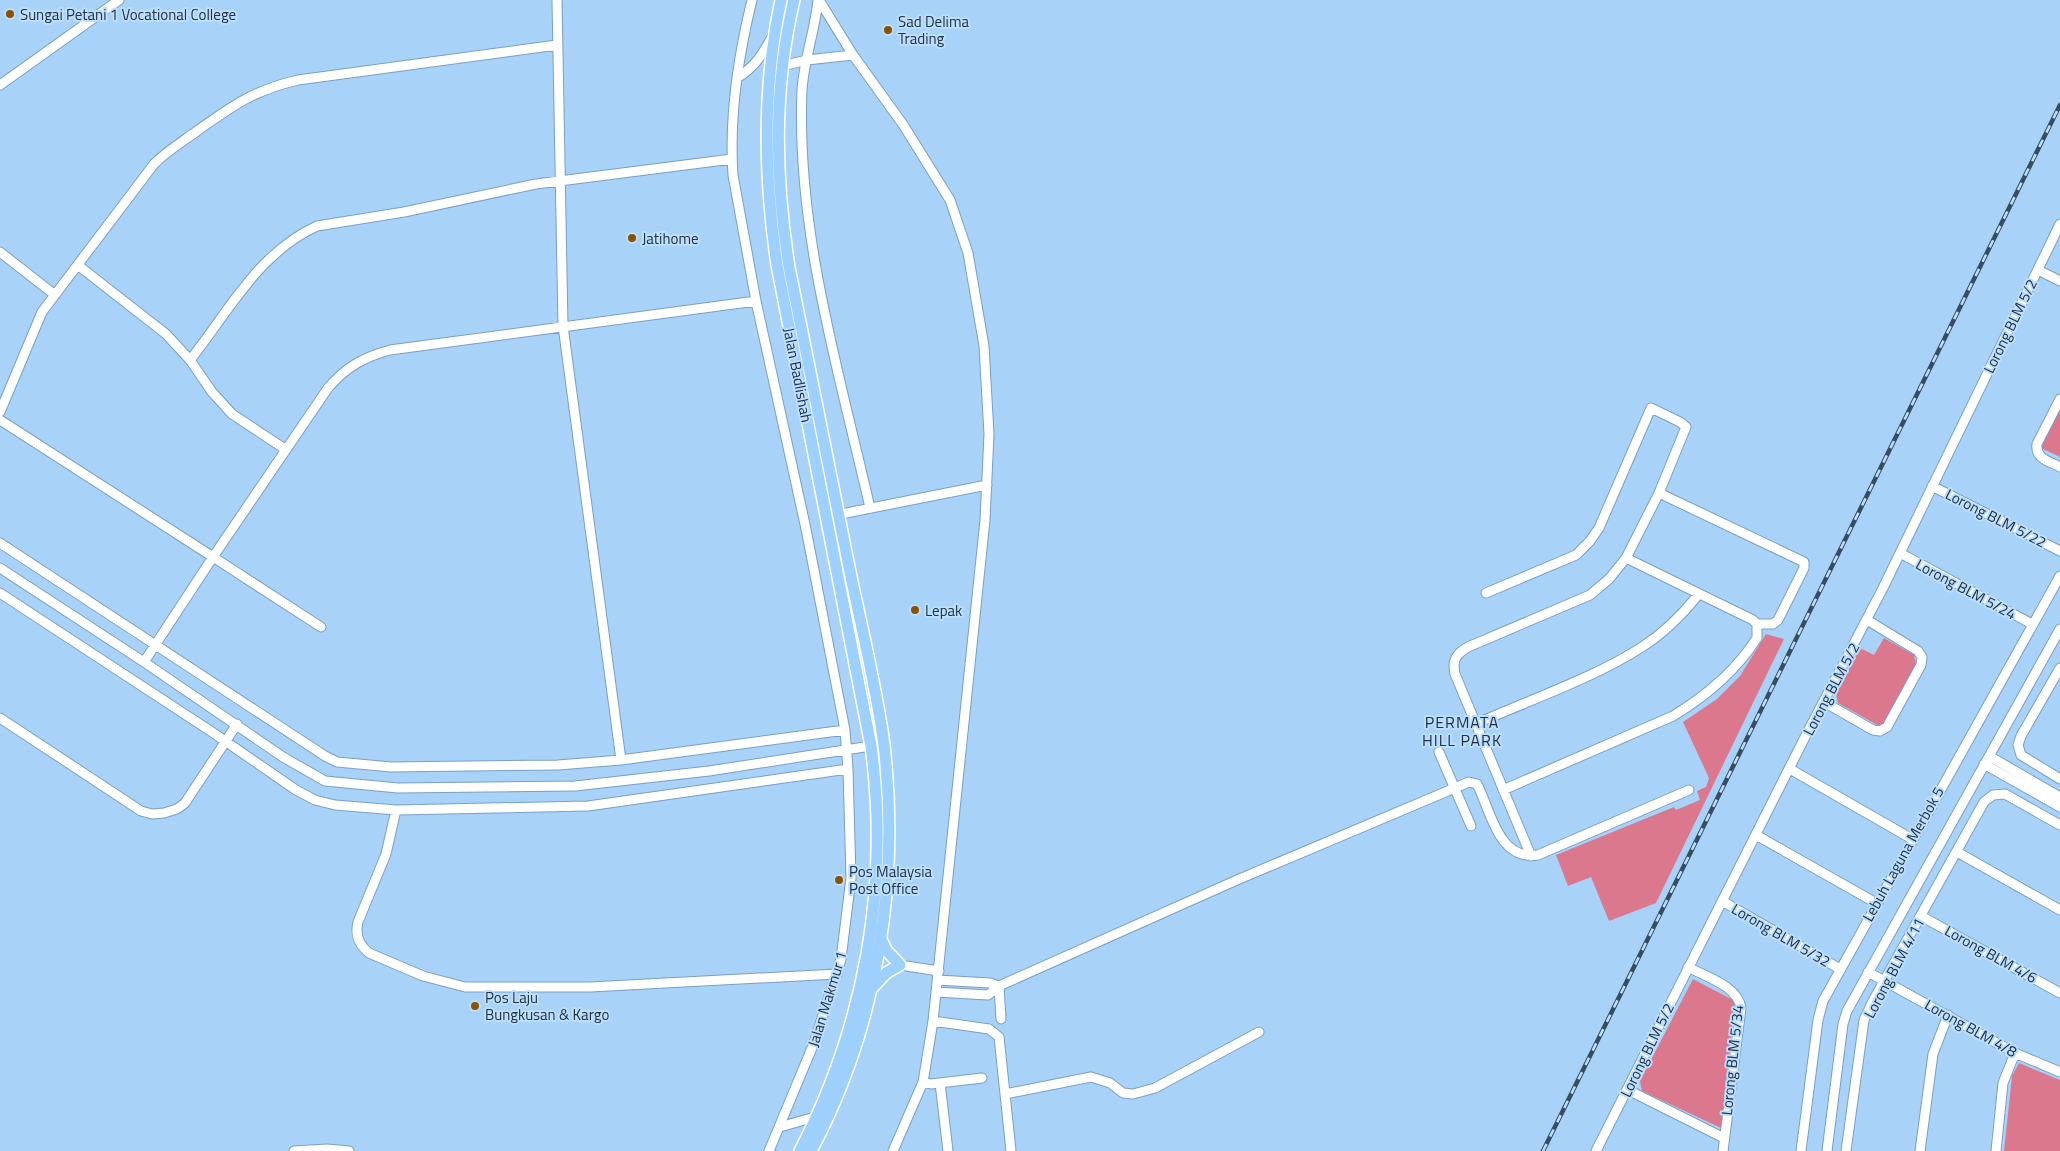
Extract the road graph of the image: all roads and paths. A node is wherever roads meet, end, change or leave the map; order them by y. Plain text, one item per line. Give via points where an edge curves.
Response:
1 (119, 0) edge
2 (557, 0) edge
3 (752, 0) edge
4 (781, 0) edge
5 (794, 0) edge
6 (818, 0) edge
7 (776, 29) junction
8 (557, 45) junction
9 (853, 55) junction
10 (807, 60) junction
11 (782, 66) junction
12 (737, 78) junction
13 (0, 86) edge
14 (732, 159) junction
15 (560, 182) junction
16 (2060, 224) edge
17 (0, 252) edge
18 (79, 266) junction
19 (2038, 270) junction
20 (2060, 281) edge
21 (55, 294) junction
22 (756, 301) junction
23 (563, 326) junction
24 (190, 360) junction
25 (2060, 398) edge
26 (0, 412) edge
27 (0, 420) edge
28 (285, 449) junction
29 (2060, 467) edge
30 (987, 485) junction
31 (1932, 486) junction
32 (1659, 493) junction
33 (870, 508) junction
34 (839, 514) junction
35 (826, 517) junction
36 (0, 544) edge
37 (2060, 551) edge
38 (1900, 553) junction
39 (213, 557) junction
40 (1626, 558) junction
41 (0, 568) edge
42 (2060, 576) edge
43 (0, 593) edge
44 (1486, 593) dead end
45 (1698, 595) junction
46 (1867, 620) junction
47 (1757, 624) junction
48 (2032, 624) junction
49 (321, 627) dead end
50 (2060, 629) edge
51 (154, 645) junction
52 (144, 662) junction
53 (2060, 668) edge
54 (1824, 702) junction
55 (0, 718) edge
56 (236, 724) junction
57 (1476, 724) junction
58 (845, 730) junction
59 (225, 741) junction
60 (884, 744) junction
61 (871, 746) junction
62 (847, 749) junction
63 (1439, 752) dead end
64 (621, 760) junction
65 (1986, 760) junction
66 (848, 769) junction
67 (1790, 769) junction
68 (2060, 780) edge
69 (1454, 788) junction
70 (1503, 790) junction
71 (1689, 790) dead end
72 (2060, 797) edge
73 (2060, 807) edge
74 (396, 810) junction
75 (2060, 825) edge
76 (1471, 826) dead end
77 (1756, 835) junction
78 (1912, 840) junction
79 (1957, 852) junction
80 (1531, 856) junction
81 (1722, 901) junction
82 (1876, 903) junction
83 (2060, 910) edge
84 (1922, 916) junction
85 (881, 939) junction
86 (900, 965) junction
87 (1688, 967) junction
88 (1840, 969) junction
89 (1868, 972) junction
90 (838, 974) junction
91 (938, 976) junction
92 (1884, 980) junction
93 (999, 986) junction
94 (872, 988) junction
95 (936, 992) junction
96 (2060, 993) edge
97 (1948, 1015) junction
98 (1001, 1018) dead end
99 (933, 1021) junction
100 (1259, 1032) dead end
101 (2015, 1053) junction
102 (2060, 1072) edge
103 (982, 1078) dead end
104 (923, 1082) junction
105 (940, 1083) junction
106 (1628, 1090) junction
107 (1005, 1094) junction
108 (818, 1116) junction
109 (780, 1127) junction
110 (1724, 1138) junction
111 (294, 1151) edge
112 (349, 1151) edge
113 (769, 1151) edge
114 (800, 1151) edge
115 (811, 1151) edge
116 (893, 1151) edge
117 (948, 1151) edge
118 (1011, 1151) edge
119 (1596, 1151) edge
120 (1723, 1151) edge
121 (1801, 1151) edge
122 (1827, 1151) edge
123 (1846, 1151) edge
124 (1920, 1151) edge
125 (1996, 1151) edge

1 - 13 street
2 - 8 street
3 - 12 street, Jalan Makmur 1
4 - 7 main road, Jalan Badlishah
5 - 11 main road, Jalan Badlishah
6 - 9 street
6 - 10 street
7 - 12 street via 763,55 751,69
7 - 35 main road, Jalan Badlishah via 767,106 769,206 777,265
8 - 15 street
8 - 18 street via 298,80 251,94 154,164
9 - 10 street
9 - 30 street via 936,174 960,224 974,280 984,346 989,434
10 - 11 street
10 - 33 street via 803,84 803,139 809,230
11 - 34 main road, Jalan Badlishah via 778,156 780,208
12 - 14 street, Jalan Makmur 1
14 - 15 street
14 - 22 street, Jalan Makmur 1 via 742,234
15 - 23 street
15 - 24 street via 505,189 376,217 331,223 305,232 256,271
16 - 19 street, Lorong BLM 5/2
17 - 21 street
18 - 21 street
18 - 24 street via 166,334
19 - 20 street
19 - 31 street, Lorong BLM 5/2
21 - 26 street via 42,312
22 - 23 street
22 - 58 street, Jalan Makmur 1 via 806,529
23 - 28 street via 390,350 363,359 339,375
23 - 64 street
24 - 28 street via 232,414
25 - 29 street via 2036,450 2039,456
27 - 39 street
28 - 39 street
30 - 33 street
30 - 91 street
31 - 37 street, Lorong BLM 5/22
31 - 38 street, Lorong BLM 5/2
32 - 40 street
32 - 44 street via 1686,428 1651,408 1599,528 1590,541 1576,555
32 - 47 street via 1804,562 1778,620 1773,624
33 - 34 street
34 - 35 street
34 - 60 main road, Jalan Badlishah
35 - 61 main road, Jalan Badlishah
36 - 51 street
38 - 46 street, Lorong BLM 5/2
38 - 48 street, Lorong BLM 5/24
39 - 49 street
39 - 51 street
40 - 45 street
40 - 57 street via 1590,595 1468,647 1455,658 1455,674
41 - 52 street
42 - 48 street, Lebuh Laguna Merbok 5
43 - 59 street
45 - 47 street
45 - 57 street via 1660,634 1626,657
46 - 54 street, Lorong BLM 5/2
46 - 54 street via 1918,651 1922,657 1921,666 1887,727 1880,731 1872,730
47 - 70 street via 1758,638 1740,662 1694,703 1640,732
48 - 78 street, Lebuh Laguna Merbok 5
50 - 65 street, Lebuh Laguna Merbok 5
51 - 52 street
51 - 64 street via 338,762 391,767 467,768
52 - 56 street
53 - 68 street via 2021,736 2018,752
54 - 67 street, Lorong BLM 5/2
55 - 59 street via 141,811 152,814 178,809 185,803
56 - 59 street
56 - 62 street via 283,758 325,781 398,788 608,784
57 - 70 street
58 - 62 street, Jalan Makmur 1
58 - 64 street
59 - 74 street via 315,800 335,805
60 - 61 street
60 - 85 main road, Jalan Badlishah via 889,864
61 - 62 street
61 - 108 main road, Jalan Badlishah via 877,793 876,895 866,961 852,1020
62 - 66 street, Jalan Makmur 1
63 - 69 street
65 - 72 street
65 - 73 street
65 - 89 street, Lebuh Laguna Merbok 5
66 - 74 street via 588,806
66 - 90 street, Jalan Makmur 1 via 851,878
67 - 77 street, Lorong BLM 5/2
67 - 78 street
69 - 76 street
69 - 80 street via 1470,782 1477,784 1503,841 1514,850
69 - 93 street
70 - 80 street
71 - 80 street
74 - 90 street via 386,854 358,922 357,933 369,953 423,976 465,987 495,988 590,987
75 - 79 street, Lorong BLM 4/11 via 2005,794 1993,795 1984,802
77 - 81 street, Lorong BLM 5/2
77 - 82 street
78 - 82 street, Lebuh Laguna Merbok 5
79 - 83 street
79 - 84 street, Lorong BLM 4/11
81 - 87 street, Lorong BLM 5/2
81 - 88 street, Lorong BLM 5/32
82 - 88 street, Lebuh Laguna Merbok 5
84 - 92 street, Lorong BLM 4/11
84 - 96 street, Lorong BLM 4/6
85 - 86 main road
85 - 94 main road, Jalan Badlishah
86 - 91 street
86 - 94 main road via 886,973
87 - 106 street, Lorong BLM 5/2
87 - 110 street, Lorong BLM 5/34 via 1734,992 1740,999
88 - 121 street, Lebuh Laguna Merbok 5 via 1823,1001 1818,1020
89 - 92 street, Lorong BLM 4/8
89 - 122 street, Lebuh Laguna Merbok 5 via 1843,1024
90 - 109 street, Jalan Makmur 1
91 - 93 street
91 - 95 street
92 - 97 street, Lorong BLM 4/8
92 - 123 street, Lorong BLM 4/11 via 1864,1020
93 - 95 street via 988,995
93 - 98 street
94 - 115 main road, Jalan Badlishah via 836,1098
95 - 99 street
97 - 101 street, Lorong BLM 4/8
97 - 124 street via 1933,1054
99 - 104 street
99 - 107 street via 972,1025 997,1034
100 - 107 street via 1155,1088 1133,1094 1123,1093 1110,1083 1091,1077
101 - 102 street, Lorong BLM 4/8
101 - 125 street via 2003,1084
103 - 105 street
104 - 105 street
104 - 116 street
105 - 117 street
106 - 110 street
106 - 119 street, Lorong BLM 5/2
107 - 118 street
108 - 109 street
108 - 114 main road, Jalan Badlishah
109 - 113 street, Jalan Makmur 1
110 - 120 street, Lorong BLM 5/34
111 - 112 street

